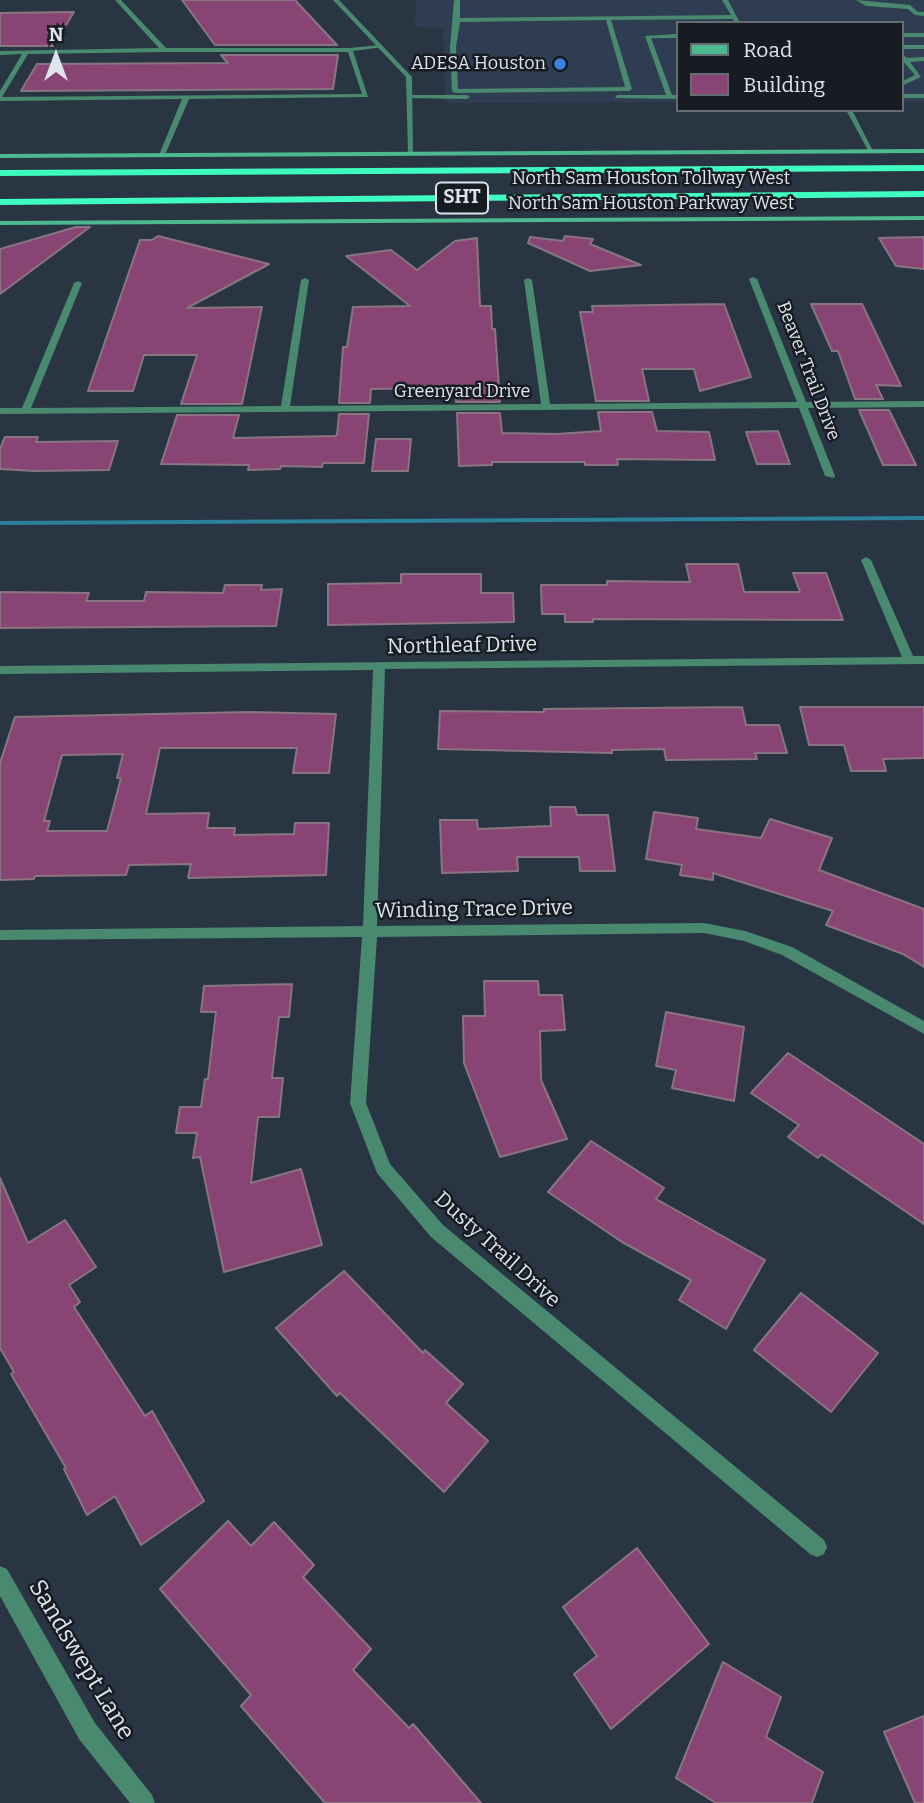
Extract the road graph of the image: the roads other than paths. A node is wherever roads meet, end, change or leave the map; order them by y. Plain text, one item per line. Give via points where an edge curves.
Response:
1 (118, 0) edge
2 (336, 0) edge
3 (457, 0) edge
4 (726, 0) edge
5 (859, 0) edge
6 (924, 13) edge
7 (608, 18) junction
8 (457, 20) junction
9 (736, 20) edge
10 (903, 35) edge
11 (924, 35) edge
12 (676, 36) edge
13 (380, 47) junction
14 (903, 47) edge
15 (924, 47) edge
16 (164, 50) junction
17 (350, 50) junction
18 (26, 52) junction
19 (0, 53) edge
20 (903, 57) edge
21 (924, 60) edge
22 (903, 83) edge
23 (903, 96) edge
24 (924, 96) edge
25 (0, 97) edge
26 (409, 97) junction
27 (674, 97) edge
28 (186, 98) junction
29 (850, 112) edge
30 (872, 152) junction
31 (924, 152) edge
32 (411, 154) junction
33 (162, 155) junction
34 (0, 156) edge
35 (924, 169) edge
36 (0, 173) edge
37 (924, 194) edge
38 (0, 202) edge
39 (924, 218) edge
40 (0, 223) edge
41 (753, 279) dead end
42 (305, 280) dead end
43 (528, 280) dead end
44 (78, 283) dead end
45 (924, 404) edge
46 (802, 405) junction
47 (547, 407) junction
48 (285, 409) junction
49 (0, 411) edge
50 (25, 411) junction
51 (830, 476) dead end
52 (866, 560) dead end
53 (909, 660) junction
54 (924, 660) edge
55 (379, 666) junction
56 (0, 670) edge
57 (370, 932) junction
58 (0, 935) edge
59 (924, 1028) edge
60 (817, 1547) dead end
61 (0, 1576) edge
62 (144, 1803) edge

1 - 16 street
2 - 13 street
3 - 8 street
4 - 9 street
5 - 6 street
7 - 8 street
7 - 8 street via 629,89 456,90 453,47
7 - 9 street
10 - 11 street
12 - 27 street via 648,36
13 - 17 street
13 - 26 street via 409,77
14 - 15 street
16 - 17 street
16 - 18 street
17 - 28 street via 366,96
18 - 19 street
18 - 25 street
20 - 21 street
20 - 22 street via 919,76
23 - 24 street
25 - 28 street
26 - 27 street
26 - 32 street
28 - 33 street
29 - 30 street
30 - 31 main road
30 - 32 main road
32 - 33 main road
33 - 34 main road
35 - 36 highway, North Sam Houston Tollway West / SHT
37 - 38 highway, North Sam Houston Tollway West / SHT
39 - 40 main road, North Sam Houston Parkway West
41 - 46 street, Beaver Trail Drive
42 - 48 street
43 - 47 street
44 - 50 street
45 - 46 street, Greenyard Drive
46 - 47 street, Greenyard Drive
46 - 51 street, Beaver Trail Drive
47 - 48 street, Greenyard Drive
48 - 50 street, Greenyard Drive
49 - 50 street, Greenyard Drive
52 - 53 street
53 - 54 street, Northleaf Drive
53 - 55 street, Northleaf Drive
55 - 56 street, Northleaf Drive
55 - 57 street, Dusty Trail Drive
57 - 58 street, Winding Trace Drive
57 - 59 street, Winding Trace Drive via 704,928 787,951
57 - 60 street, Dusty Trail Drive via 358,1103 383,1168 437,1231
61 - 62 street, Sandswept Lane via 87,1731

